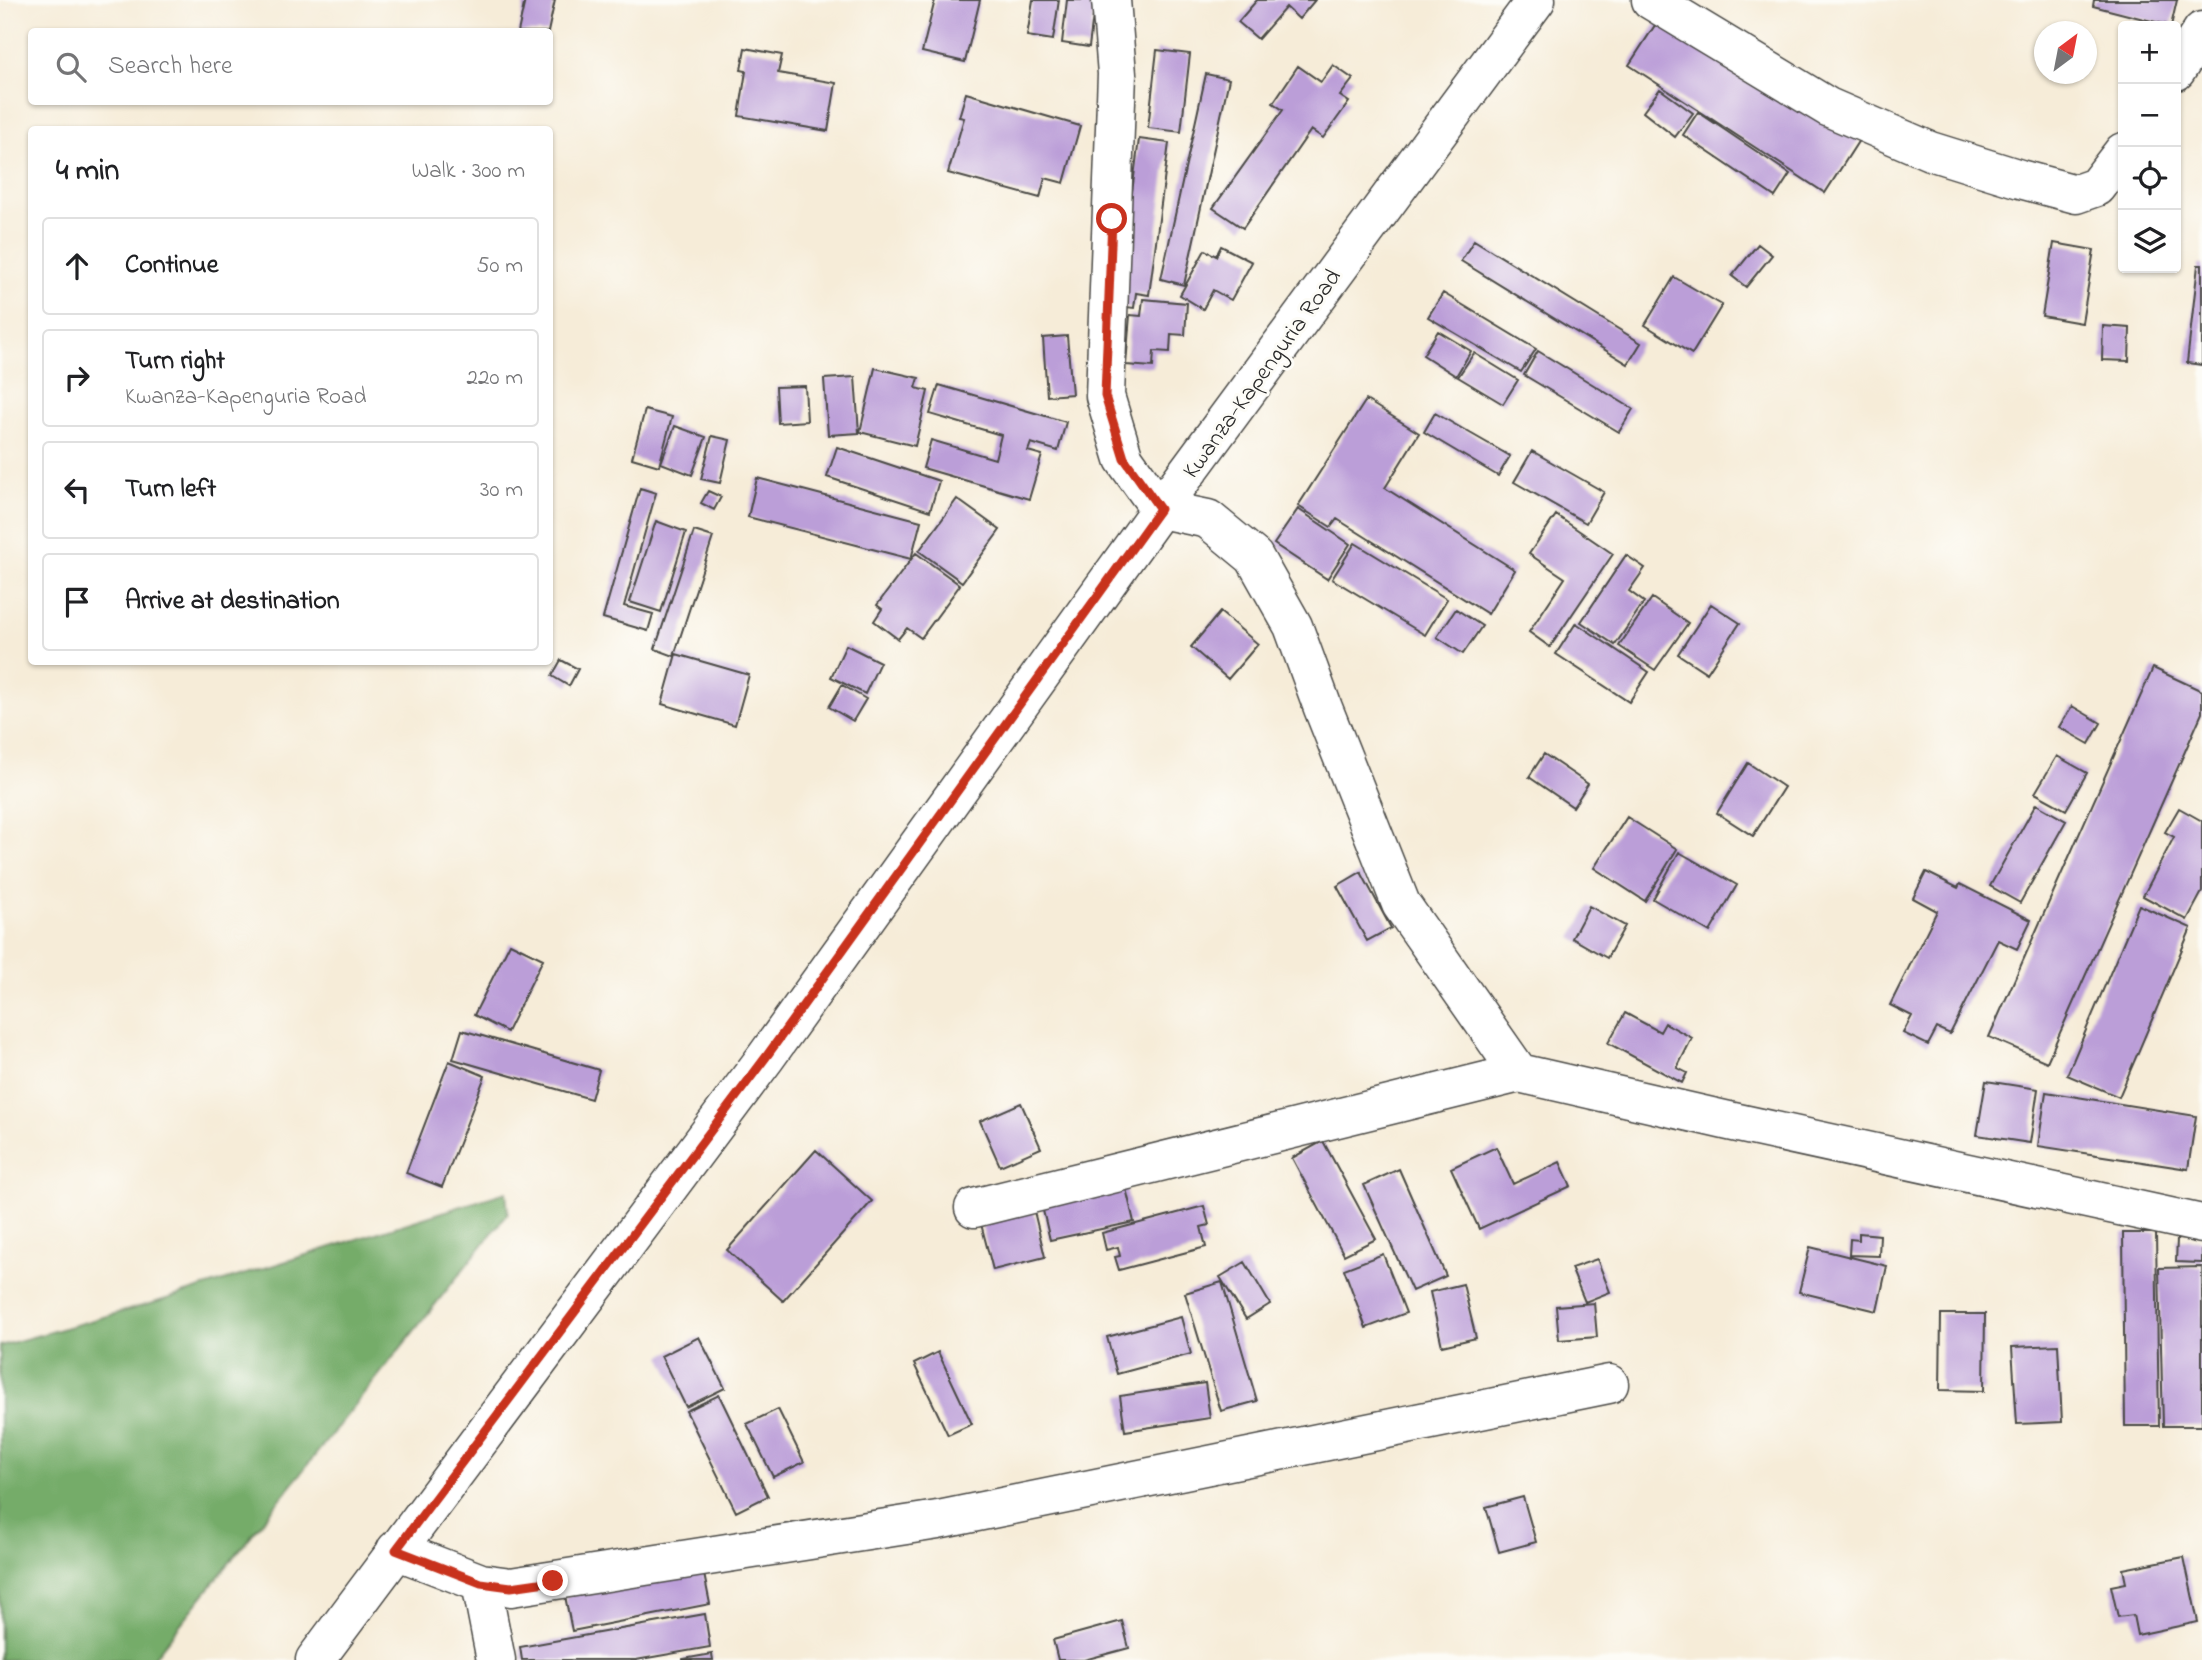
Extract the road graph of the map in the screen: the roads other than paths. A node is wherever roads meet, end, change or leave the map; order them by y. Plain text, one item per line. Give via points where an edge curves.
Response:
1 (1111, 0) edge
2 (1536, 0) edge
3 (1651, 0) edge
4 (2202, 31) edge
5 (2181, 63) edge
6 (2118, 158) edge
7 (1160, 509) junction
8 (1519, 1073) junction
9 (974, 1208) dead end
10 (2202, 1224) edge
11 (1609, 1384) dead end
12 (396, 1550) junction
13 (481, 1583) junction
14 (314, 1660) edge
15 (496, 1660) edge

1 - 7 street via 1117,74 1105,396 1124,458
2 - 7 street, Kwanza-Kapenguria Road
3 - 6 street via 1828,107 1930,151 2076,194 2096,187
4 - 5 street
7 - 8 street via 1208,519 1254,556 1293,625 1401,904
7 - 12 street, Kwanza-Kapenguria Road via 766,1057
8 - 9 street
8 - 10 street
11 - 13 street via 938,1520 542,1583 511,1587
12 - 13 street
12 - 14 street, Kwanza-Kapenguria Road
13 - 15 street

